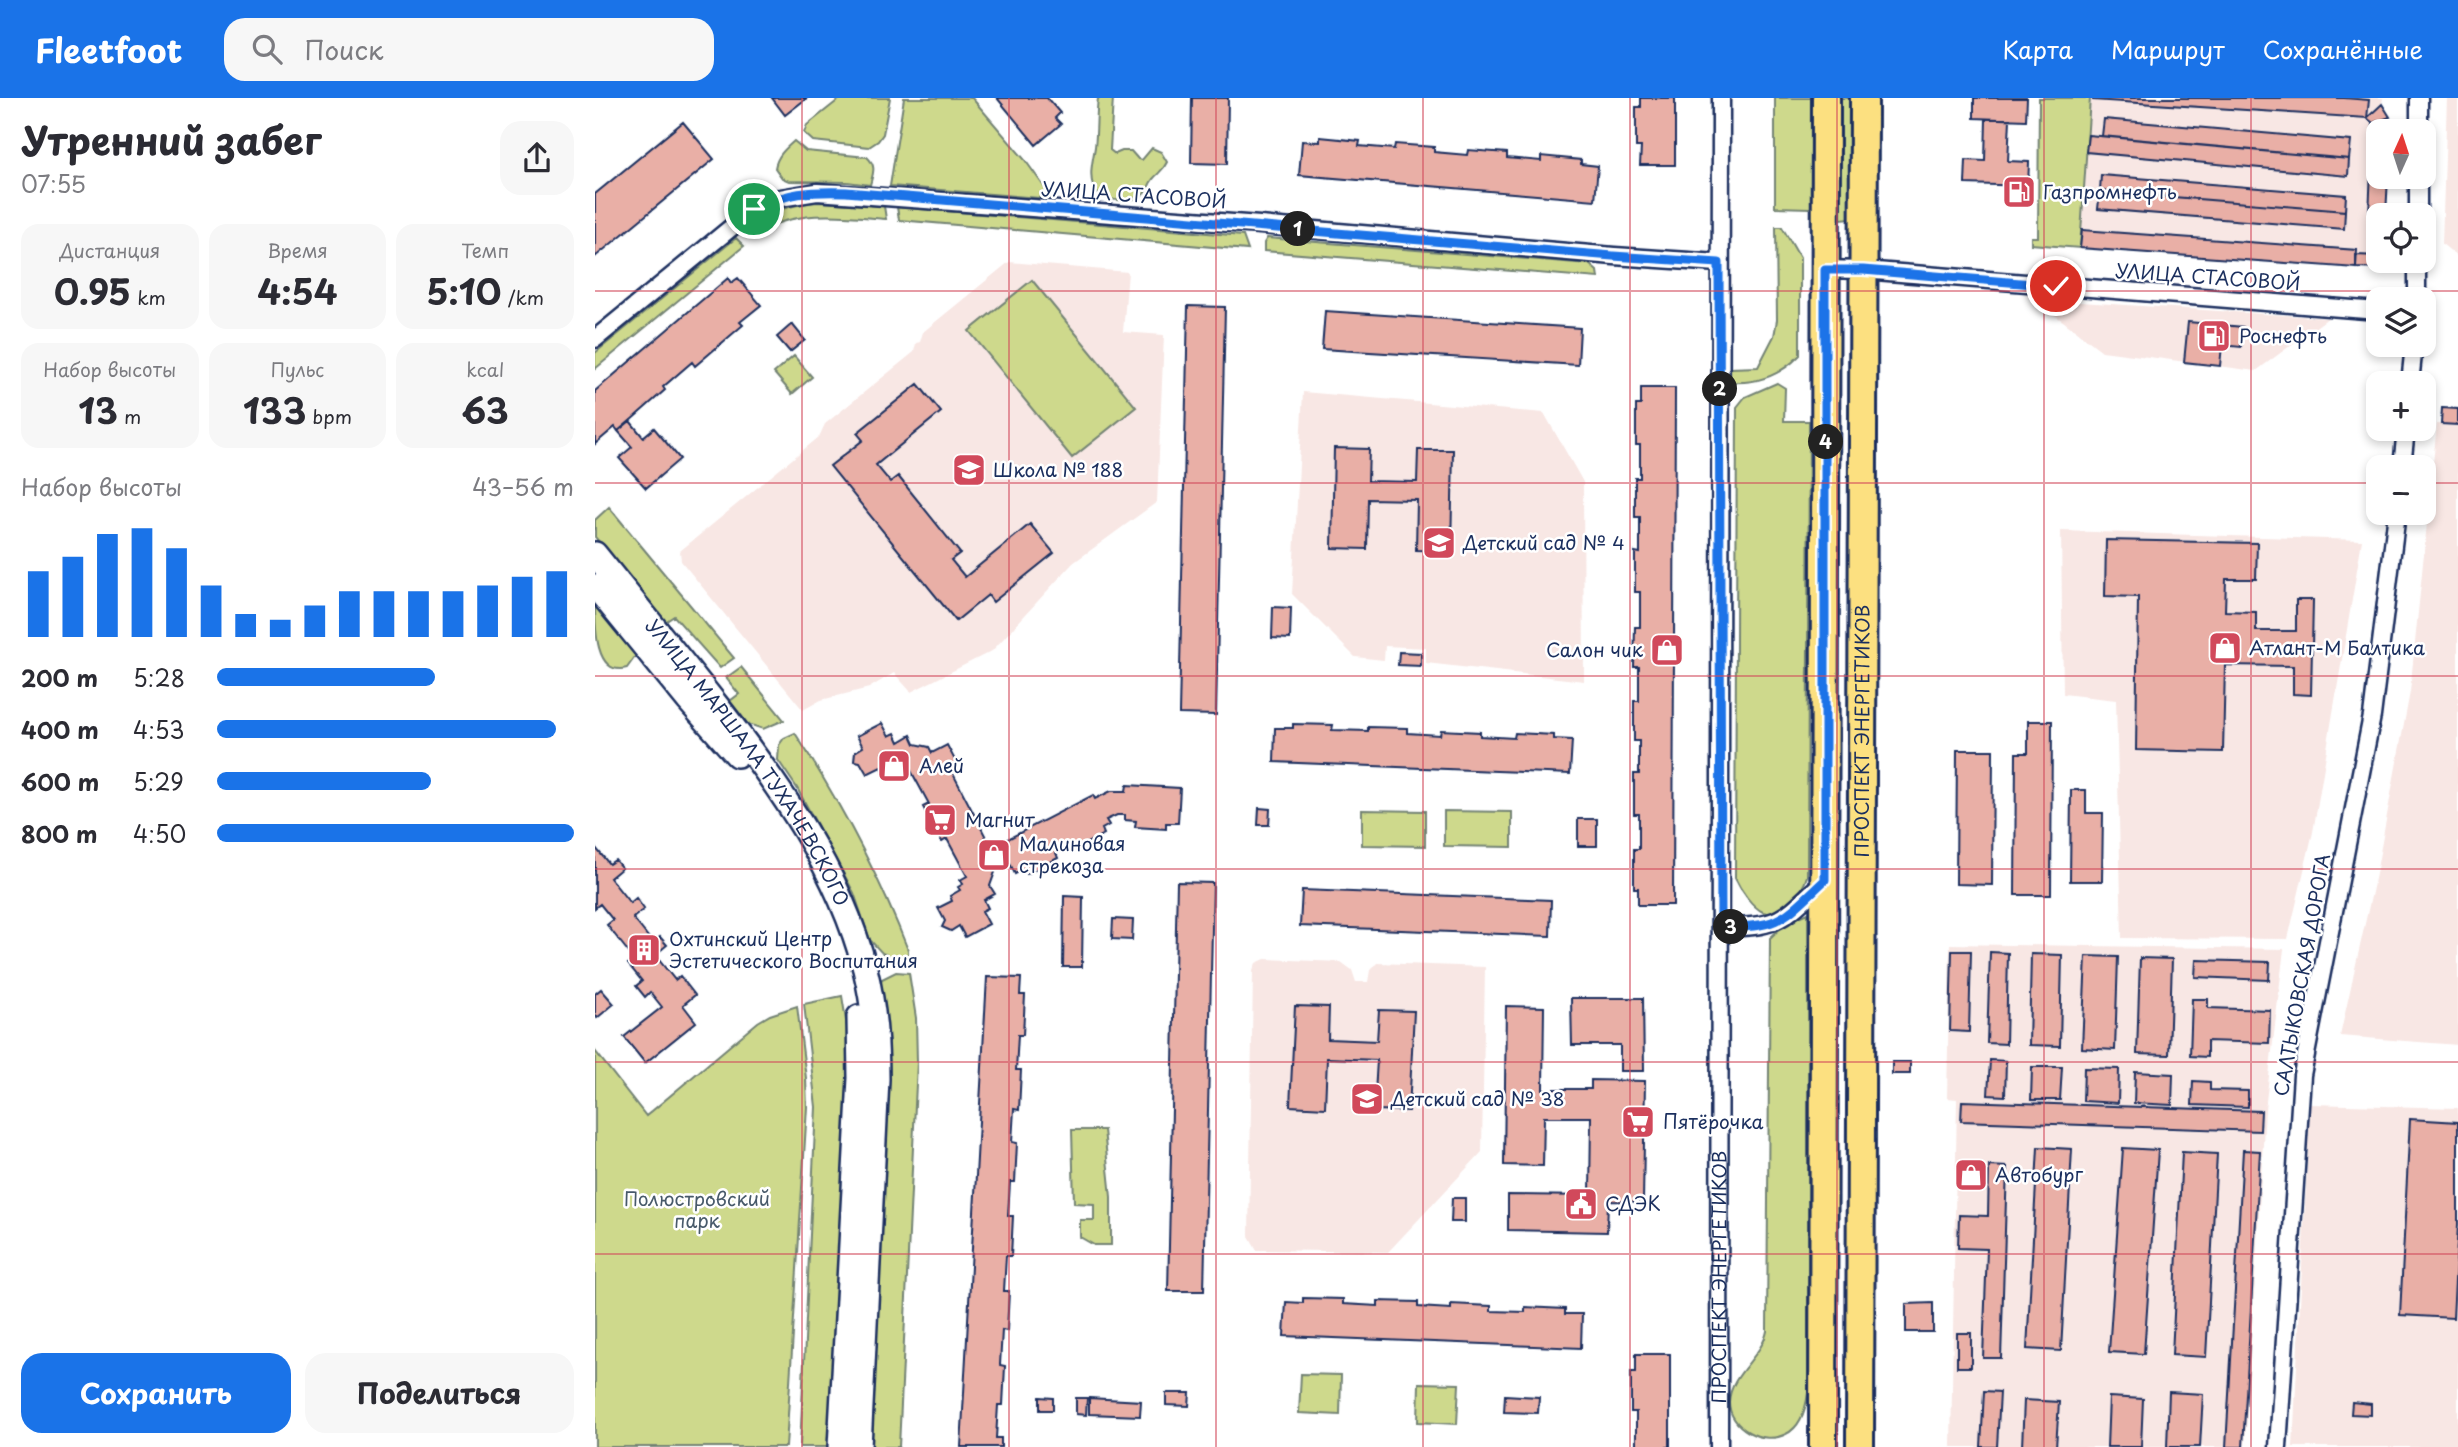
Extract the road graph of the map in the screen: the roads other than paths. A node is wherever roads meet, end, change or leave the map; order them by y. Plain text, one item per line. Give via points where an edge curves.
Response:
1 (1721, 98) edge
2 (1826, 98) edge
3 (1864, 98) edge
4 (2420, 98) edge
5 (2419, 119) edge
6 (1719, 263) junction
7 (1825, 270) junction
8 (1863, 270) junction
9 (2366, 310) edge
10 (595, 339) edge
11 (2396, 525) edge
12 (595, 554) edge
13 (595, 586) edge
14 (1825, 880) junction
15 (1721, 927) junction
16 (840, 1447) edge
17 (859, 1447) edge
18 (1720, 1447) edge
19 (1823, 1447) edge
20 (1860, 1447) edge
21 (2278, 1447) edge

1 - 6 street, ПРОСПЕКТ ЭНЕРГЕТИКОВ
2 - 7 main road, ПРОСПЕКТ ЭНЕРГЕТИКОВ
3 - 8 main road, ПРОСПЕКТ ЭНЕРГЕТИКОВ
4 - 5 street
6 - 10 street, УЛИЦА СТАСОВОЙ via 817,191 774,199 754,209
6 - 15 street, ПРОСПЕКТ ЭНЕРГЕТИКОВ
7 - 8 street, УЛИЦА СТАСОВОЙ
7 - 14 main road, ПРОСПЕКТ ЭНЕРГЕТИКОВ
8 - 9 street, УЛИЦА СТАСОВОЙ
8 - 20 main road, ПРОСПЕКТ ЭНЕРГЕТИКОВ
11 - 21 street, САЛТЫКОВСКАЯ ДОРОГА via 2372,716 2302,1076
12 - 17 street, УЛИЦА МАРШАЛА ТУХАЧЕВСКОГО via 784,794 841,898 865,970 877,1044 877,1079
13 - 16 street, УЛИЦА МАРШАЛА ТУХАЧЕВСКОГО via 774,801 829,902 840,933 853,983 861,1045
14 - 15 street via 1775,923
14 - 19 main road, ПРОСПЕКТ ЭНЕРГЕТИКОВ
15 - 18 street, ПРОСПЕКТ ЭНЕРГЕТИКОВ

